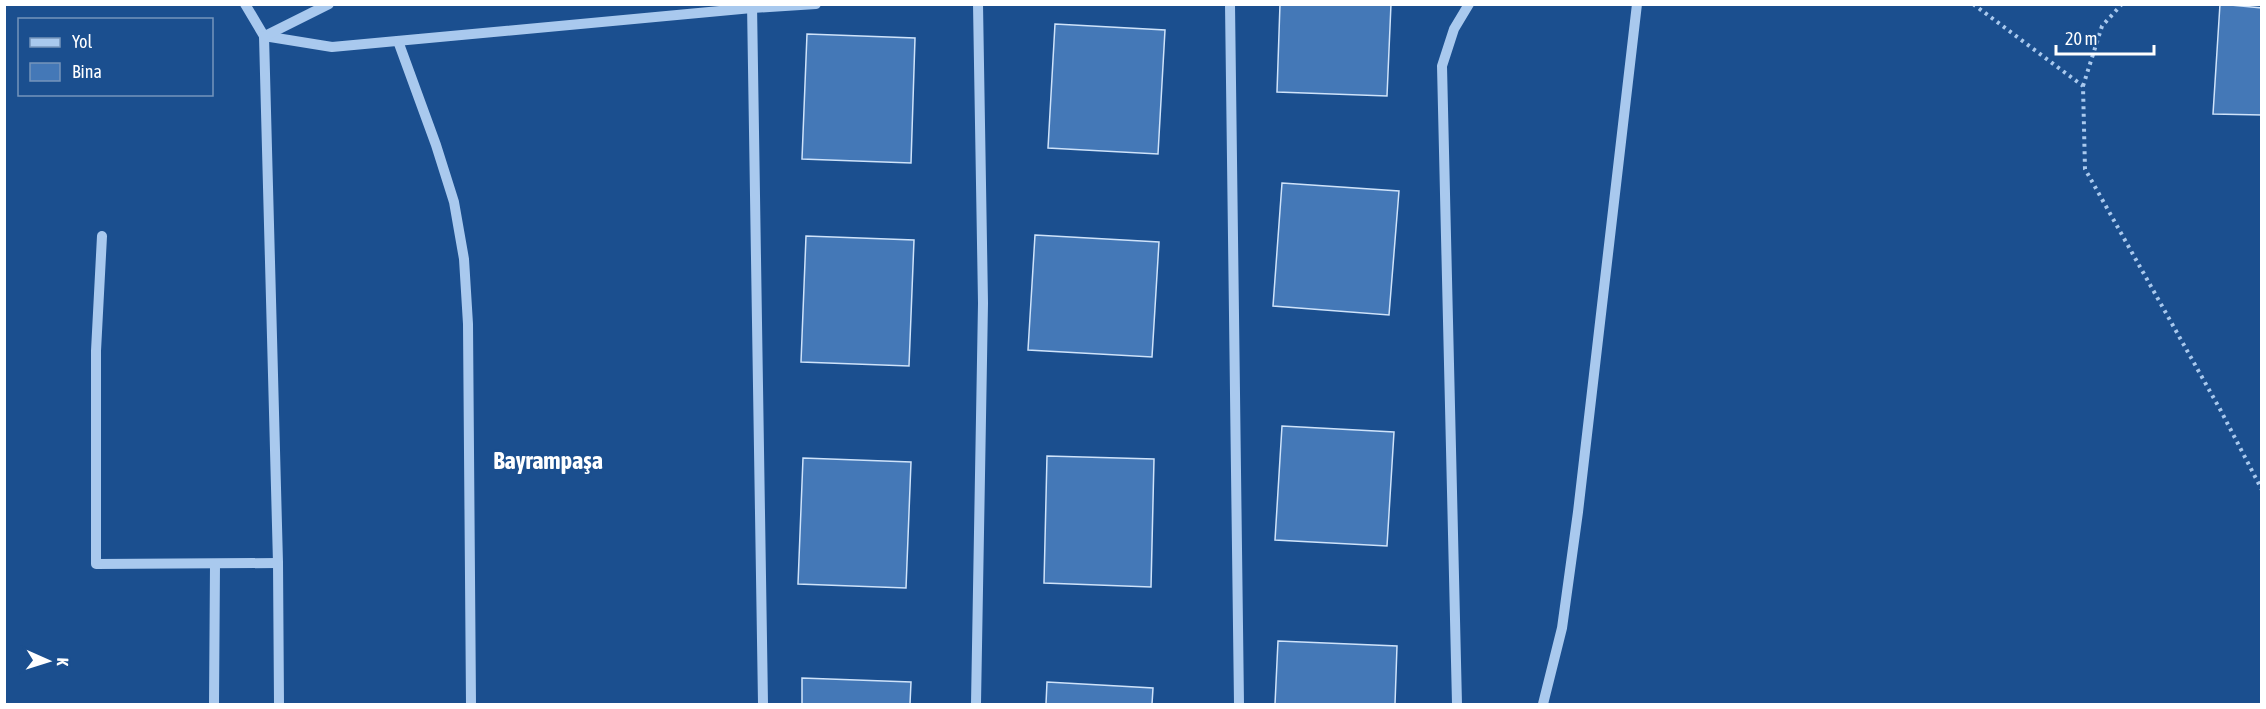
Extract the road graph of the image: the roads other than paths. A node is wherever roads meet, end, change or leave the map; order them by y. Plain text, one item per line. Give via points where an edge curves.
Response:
1 (244, 4) edge
2 (328, 4) edge
3 (816, 4) edge
4 (978, 4) edge
5 (1230, 4) edge
6 (1469, 4) edge
7 (1637, 4) edge
8 (752, 6) edge
9 (264, 36) junction
10 (398, 41) junction
11 (102, 236) dead end
12 (278, 563) junction
13 (215, 564) junction
14 (214, 705) edge
15 (279, 705) edge
16 (471, 705) edge
17 (763, 705) edge
18 (976, 705) edge
19 (1239, 705) edge
20 (1457, 705) edge
21 (1543, 705) edge

1 - 9 street
2 - 9 street
3 - 8 street
4 - 18 street via 983,303
5 - 19 street
6 - 20 street via 1454,29 1442,66
7 - 21 street via 1562,628
8 - 10 street
8 - 17 street
9 - 10 street via 332,47
9 - 12 street
10 - 16 street via 454,202 464,259
11 - 13 street via 96,351 96,564
12 - 13 street
12 - 15 street
13 - 14 street

